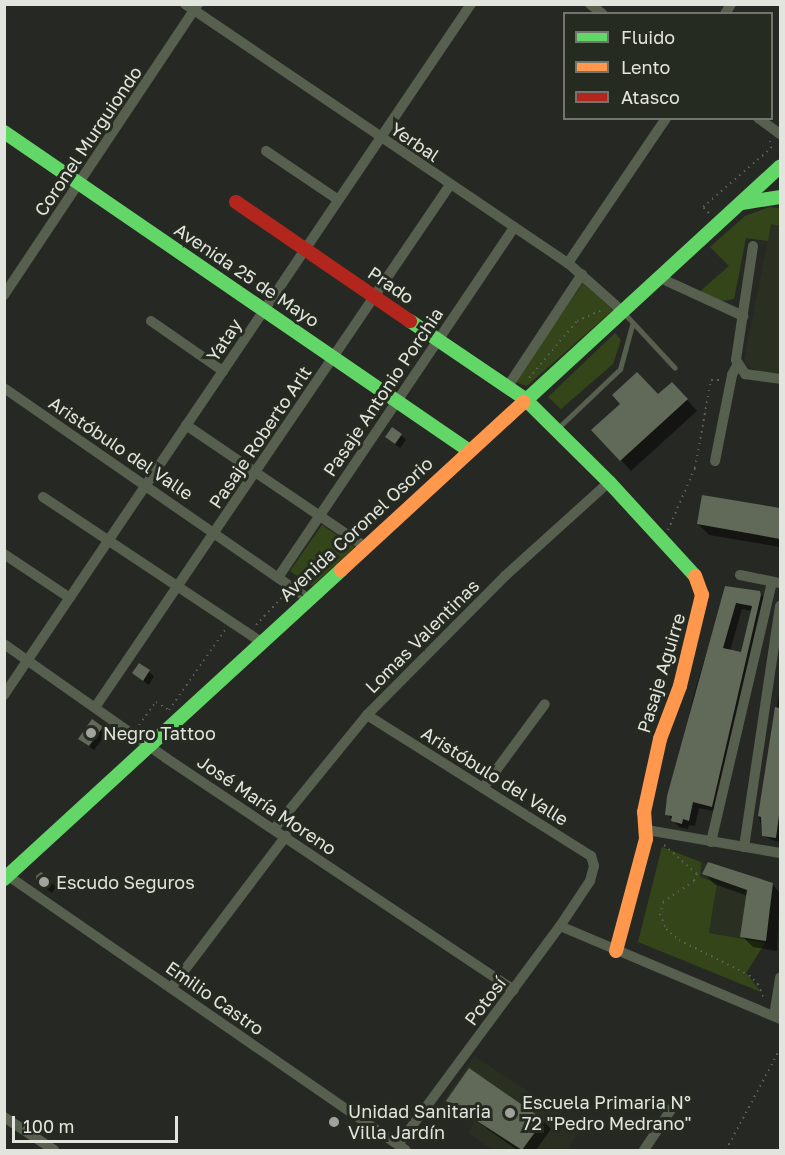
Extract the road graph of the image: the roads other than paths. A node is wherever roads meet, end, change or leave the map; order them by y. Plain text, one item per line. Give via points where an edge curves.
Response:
1 (471, 4) edge
2 (192, 7) edge
3 (665, 120) edge
4 (761, 120) edge
5 (4, 132) edge
6 (780, 134) edge
7 (381, 138) junction
8 (266, 151) dead end
9 (780, 167) edge
10 (80, 184) junction
11 (450, 185) junction
12 (780, 197) edge
13 (337, 199) junction
14 (236, 202) dead end
15 (734, 207) junction
16 (514, 227) junction
17 (753, 246) dead end
18 (305, 248) junction
19 (568, 263) junction
20 (582, 274) junction
21 (658, 277) junction
22 (4, 295) edge
23 (374, 295) junction
24 (265, 308) junction
25 (622, 311) junction
26 (742, 316) junction
27 (151, 321) dead end
28 (632, 325) junction
29 (438, 339) junction
30 (334, 355) junction
31 (737, 365) junction
32 (675, 368) dead end
33 (223, 371) junction
34 (780, 379) edge
35 (508, 386) junction
36 (4, 388) edge
37 (527, 397) junction
38 (398, 399) junction
39 (186, 425) junction
40 (557, 429) junction
41 (468, 450) junction
42 (715, 461) dead end
43 (256, 473) junction
44 (609, 482) junction
45 (146, 485) junction
46 (43, 497) dead end
47 (321, 515) junction
48 (216, 532) junction
49 (109, 541) junction
50 (360, 543) junction
51 (4, 554) edge
52 (740, 575) dead end
53 (288, 582) junction
54 (776, 583) edge
55 (179, 587) junction
56 (70, 598) junction
57 (307, 598) junction
58 (780, 606) edge
59 (260, 642) junction
60 (4, 644) edge
61 (29, 660) junction
62 (4, 695) edge
63 (545, 704) dead end
64 (96, 706) junction
65 (367, 715) junction
66 (151, 747) junction
67 (483, 788) junction
68 (274, 829) junction
69 (646, 830) junction
70 (286, 836) junction
71 (711, 842) junction
72 (744, 847) junction
73 (780, 853) edge
74 (594, 872) joint
75 (6, 876) edge
76 (560, 926) junction
77 (616, 951) junction
78 (780, 977) edge
79 (171, 988) junction
80 (514, 990) junction
81 (775, 1016) edge
82 (672, 1108) dead end
83 (4, 1117) edge
84 (402, 1148) edge
85 (54, 1150) edge
86 (644, 1150) edge

1 - 7 street, Yatay
2 - 7 street, Yerbal
2 - 10 street, Coronel Murguiondo
3 - 19 street
4 - 6 street
5 - 10 street, Avenida 25 de Mayo
7 - 11 street, Yerbal
7 - 13 street, Yatay
8 - 13 street
9 - 15 street, Avenida Coronel Osorio
10 - 22 street, Coronel Murguiondo
10 - 24 street, Avenida 25 de Mayo
11 - 16 street, Yerbal
11 - 23 street, Pasaje Roberto Arlt
12 - 15 street, Avenida Coronel Osorio via 763,197
13 - 18 street, Yatay
14 - 18 street, Prado
15 - 21 street, Avenida Coronel Osorio
16 - 19 street, Yerbal
16 - 29 street, Pasaje Antonio Porchia
17 - 26 street
18 - 23 street, Prado
18 - 24 street, Yatay
19 - 20 street, Yerbal
20 - 25 street, Yerbal
20 - 35 street
21 - 25 street, Avenida Coronel Osorio
21 - 26 street
23 - 29 street, Prado
23 - 30 street, Pasaje Roberto Arlt
24 - 30 street, Avenida 25 de Mayo
24 - 33 street, Yatay
25 - 28 lane
25 - 37 street, Avenida Coronel Osorio
26 - 31 street
27 - 33 street
28 - 32 lane
28 - 40 lane via 620,369
29 - 35 street, Prado
29 - 38 street, Pasaje Antonio Porchia
30 - 38 street, Avenida 25 de Mayo
30 - 43 street, Pasaje Roberto Arlt
31 - 34 street via 745,374
31 - 42 street
33 - 39 street, Yatay
35 - 37 street, Prado
36 - 45 street, Aristóbulo del Valle
37 - 40 street, Pasaje Aguirre
37 - 41 street, Avenida Coronel Osorio
38 - 41 street, Avenida 25 de Mayo
38 - 47 street, Pasaje Antonio Porchia
39 - 43 street
39 - 45 street, Yatay
40 - 44 street, Pasaje Aguirre
41 - 50 street, Avenida Coronel Osorio
43 - 47 street
43 - 48 street, Pasaje Roberto Arlt
44 - 65 street, Lomas Valentinas via 490,590
44 - 69 street, Pasaje Aguirre via 699,581 702,595 682,677 660,739 644,812
45 - 48 street, Aristóbulo del Valle
45 - 49 street, Yatay
46 - 49 street
47 - 50 street
47 - 53 street, Pasaje Antonio Porchia
48 - 53 street, Aristóbulo del Valle
48 - 55 street, Pasaje Roberto Arlt
49 - 55 street
49 - 56 street, Yatay
50 - 57 street, Avenida Coronel Osorio
51 - 56 street
52 - 54 street
53 - 57 street, Aristóbulo del Valle
54 - 71 street
55 - 59 street
55 - 64 street, Pasaje Roberto Arlt
56 - 61 street, Yatay
57 - 59 street, Avenida Coronel Osorio
58 - 72 street
59 - 66 street, Avenida Coronel Osorio
60 - 61 street, José María Moreno
61 - 62 street, Yatay
61 - 64 street, José María Moreno
63 - 67 street
64 - 66 street, José María Moreno
65 - 67 street, Aristóbulo del Valle
65 - 68 street, Lomas Valentinas
66 - 68 street, José María Moreno
66 - 75 street, Avenida Coronel Osorio
67 - 74 street, Aristóbulo del Valle via 591,856
68 - 70 street, José María Moreno
69 - 71 street
69 - 77 street, Pasaje Aguirre
70 - 79 street
70 - 80 street, José María Moreno
71 - 72 street
72 - 73 street
74 - 76 street, Potosí
75 - 79 street, Emilio Castro
76 - 77 street
76 - 80 street, Potosí
77 - 81 street
78 - 81 street
79 - 84 street, Emilio Castro
80 - 84 street, Potosí
82 - 86 street
83 - 85 street

